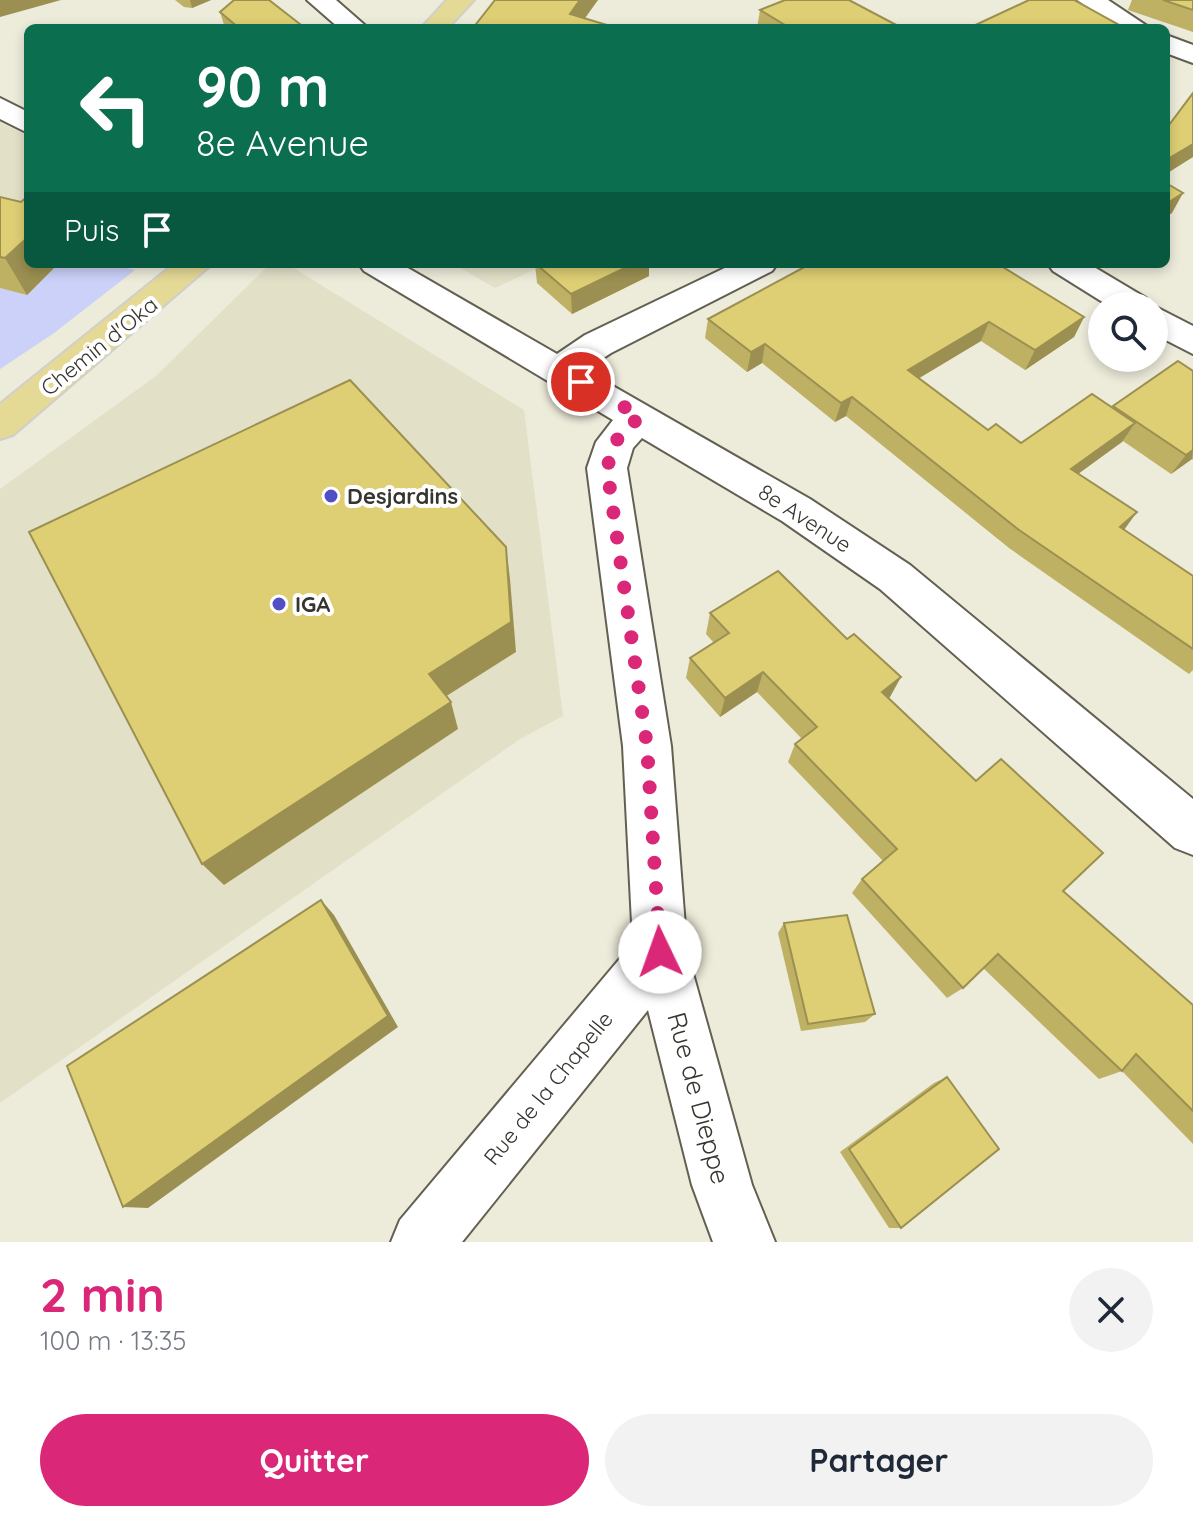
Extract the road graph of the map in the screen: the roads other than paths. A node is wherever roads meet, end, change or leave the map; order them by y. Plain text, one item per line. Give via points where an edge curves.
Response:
1 (320, 0) edge
2 (461, 0) edge
3 (1090, 0) edge
4 (350, 24) edge
5 (438, 24) edge
6 (1130, 24) edge
7 (0, 107) edge
8 (24, 122) edge
9 (190, 268) edge
10 (383, 268) edge
11 (752, 268) edge
12 (1072, 268) edge
13 (1111, 292) edge
14 (1168, 327) edge
15 (1193, 342) edge
16 (560, 369) junction
17 (640, 416) junction
18 (0, 425) edge
19 (1193, 831) edge
20 (660, 952) junction
21 (422, 1242) edge
22 (744, 1242) edge

1 - 4 street
2 - 5 main road
3 - 6 street
7 - 8 street
9 - 18 main road, Chemin d'Oka
10 - 16 street, 8e Avenue
11 - 16 street via 598,344
12 - 13 street
14 - 15 street
16 - 17 street, 8e Avenue
17 - 19 street, 8e Avenue via 895,577
17 - 20 street via 615,442 607,468 647,746
20 - 21 street, Rue de la Chapelle
20 - 22 street, Rue de Dieppe via 722,1185

